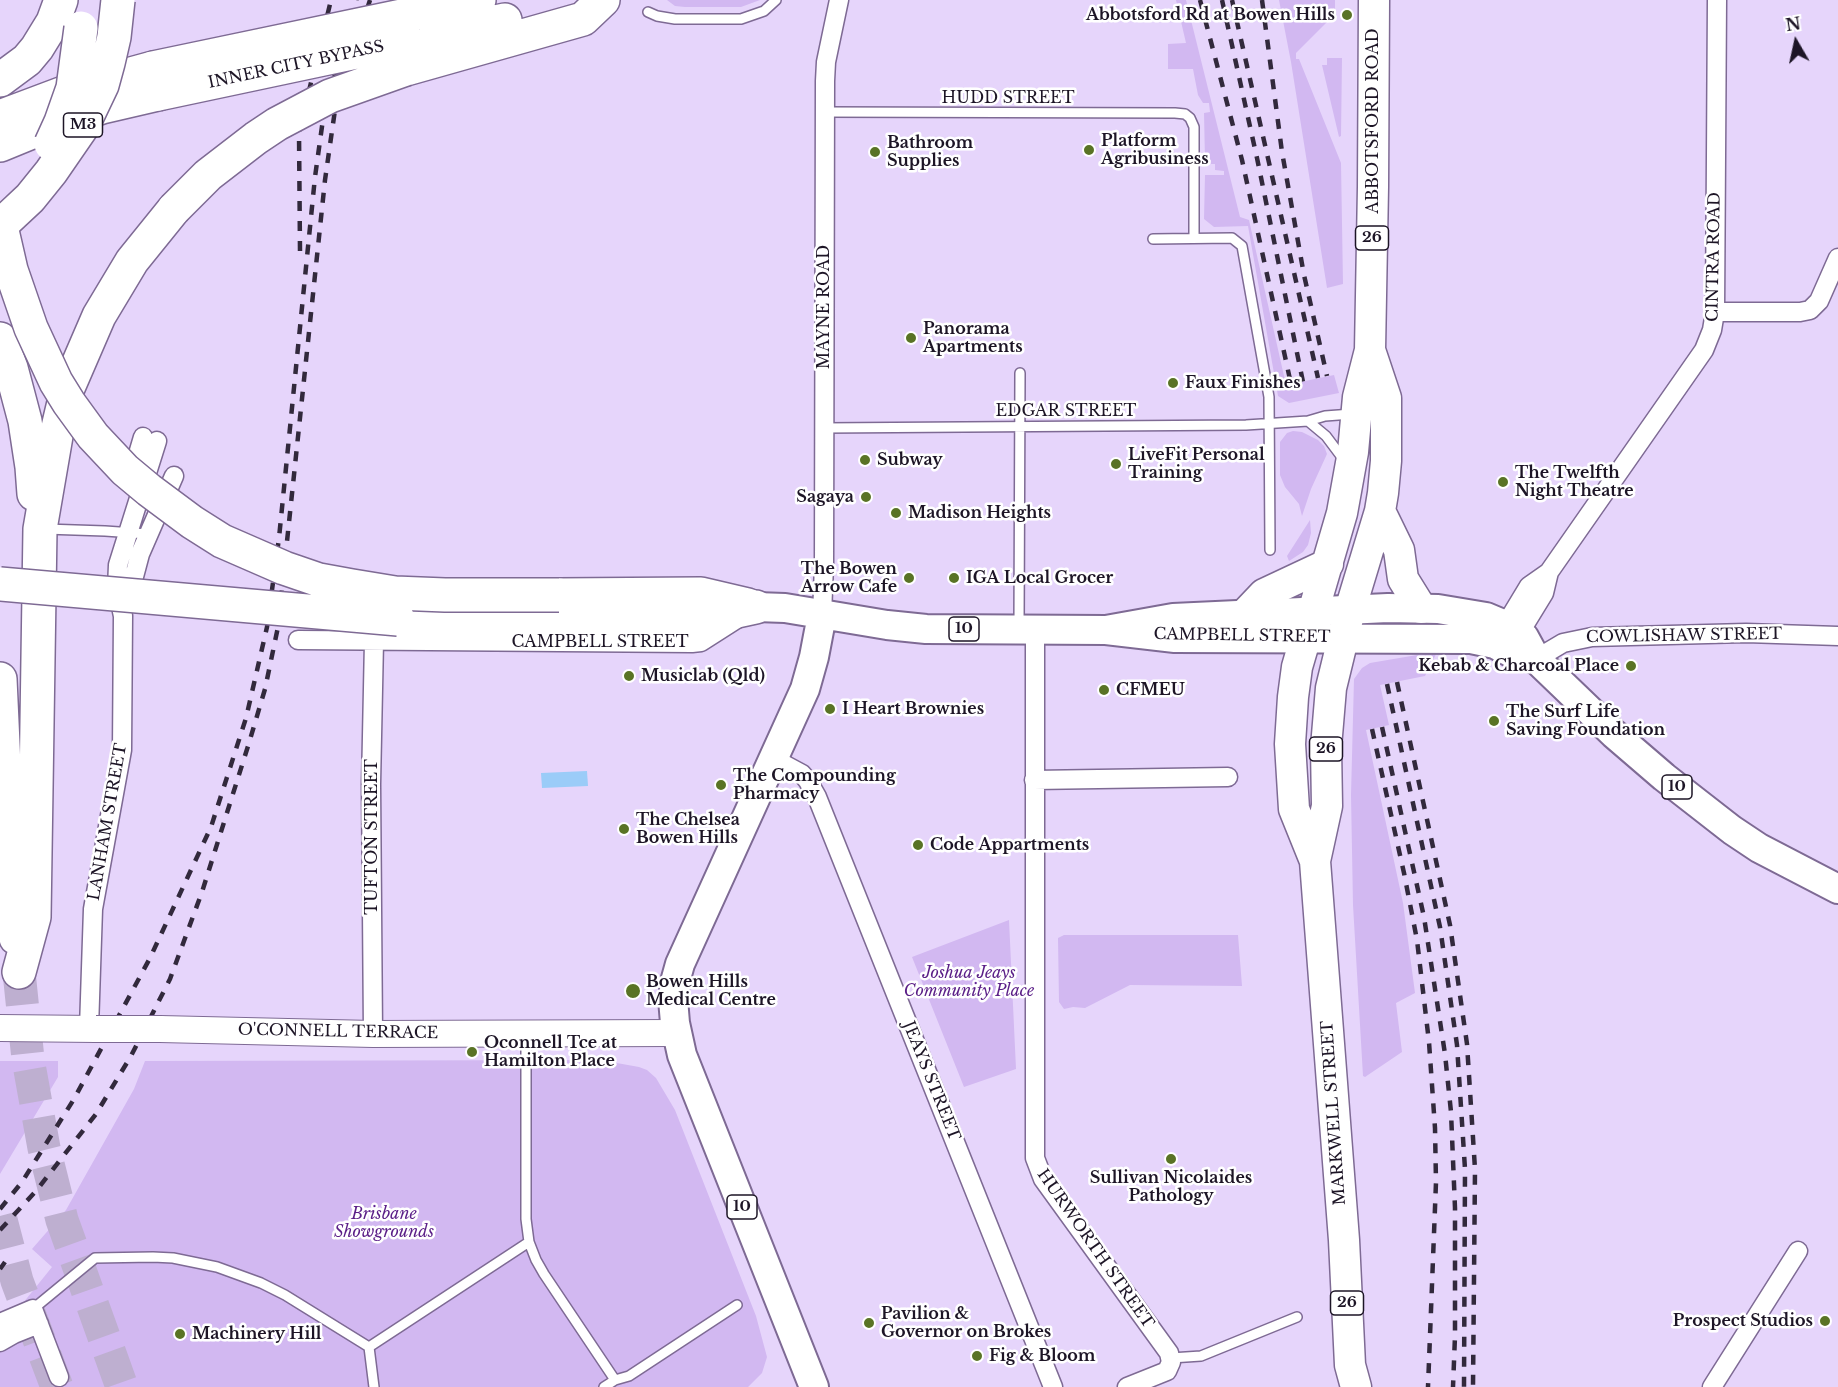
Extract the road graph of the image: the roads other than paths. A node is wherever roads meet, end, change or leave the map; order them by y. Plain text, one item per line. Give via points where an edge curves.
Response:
1 (61, 0) edge
2 (79, 0) edge
3 (118, 0) edge
4 (478, 0) edge
5 (597, 0) edge
6 (603, 0) edge
7 (776, 0) edge
8 (839, 0) edge
9 (1374, 0) edge
10 (1717, 0) edge
11 (648, 12) dead end
12 (410, 41) junction
13 (0, 80) edge
14 (156, 81) junction
15 (825, 112) junction
16 (0, 117) edge
17 (0, 146) edge
18 (0, 214) edge
19 (0, 224) edge
20 (1153, 238) dead end
21 (1194, 238) junction
22 (1838, 258) edge
23 (1715, 312) junction
24 (0, 339) edge
25 (1370, 350) junction
26 (1020, 373) dead end
27 (1357, 414) junction
28 (1308, 421) junction
29 (1269, 423) junction
30 (1020, 426) junction
31 (824, 428) junction
32 (150, 439) dead end
33 (1351, 470) junction
34 (174, 477) dead end
35 (1380, 511) junction
36 (40, 529) junction
37 (128, 532) junction
38 (148, 534) junction
39 (1270, 550) dead end
40 (1328, 564) junction
41 (0, 584) edge
42 (559, 607) junction
43 (756, 607) junction
44 (1421, 608) junction
45 (822, 615) junction
46 (1244, 615) junction
47 (123, 616) junction
48 (1347, 624) junction
49 (1308, 625) junction
50 (1027, 630) junction
51 (1106, 630) junction
52 (1838, 636) edge
53 (1507, 638) junction
54 (298, 640) dead end
55 (374, 641) junction
56 (1536, 659) junction
57 (0, 679) edge
58 (774, 759) junction
59 (1228, 777) dead end
60 (1034, 780) junction
61 (1315, 861) junction
62 (1838, 889) edge
63 (0, 1028) edge
64 (93, 1028) junction
65 (526, 1033) junction
66 (676, 1033) junction
67 (373, 1034) junction
68 (529, 1242) junction
69 (1798, 1251) dead end
70 (737, 1305) dead end
71 (36, 1317) junction
72 (1297, 1317) dead end
73 (0, 1323) edge
74 (0, 1342) edge
75 (369, 1347) junction
76 (1171, 1358) junction
77 (59, 1377) dead end
78 (615, 1380) junction
79 (1349, 1380) edge
80 (808, 1385) edge
81 (374, 1387) edge
82 (604, 1387) edge
83 (1053, 1387) edge
84 (1127, 1387) edge
85 (1712, 1387) edge

1 - 13 highway via 37,48
2 - 18 highway, bridge via 77,65 61,122 33,173
3 - 19 highway, M3, bridge via 102,85 82,127 30,198
4 - 12 highway, INNER CITY BYPASS
5 - 12 highway, INNER CITY BYPASS
6 - 12 highway via 583,19
7 - 11 lane via 764,11 741,19 675,19
8 - 15 street, MAYNE ROAD via 826,62
9 - 25 highway, ABBOTSFORD ROAD / 26
10 - 23 street, CINTRA ROAD
12 - 14 highway, INNER CITY BYPASS, bridge
12 - 36 highway, bridge via 351,87 256,138 208,175 153,233 120,279 87,340 67,390
14 - 16 highway, INNER CITY BYPASS via 69,91
14 - 17 highway, INNER CITY BYPASS via 102,107
15 - 21 lane, HUDD STREET via 1185,114 1194,127
15 - 31 street, MAYNE ROAD
19 - 42 highway, bridge via 31,328 69,403 125,470 192,522 222,541 320,580 395,593
20 - 21 lane
21 - 29 lane via 1232,238 1244,250 1269,397
22 - 23 street via 1819,301 1810,310
23 - 53 street, CINTRA ROAD via 1704,350 1549,572 1529,586
24 - 36 highway via 25,421
25 - 27 highway, ABBOTSFORD ROAD / 26
25 - 35 highway, ABBOTSFORD ROAD / 26 via 1386,398 1386,461
26 - 30 lane
27 - 28 lane, EDGAR STREET
27 - 33 highway, ABBOTSFORD ROAD / 26
28 - 29 lane, EDGAR STREET
28 - 33 lane via 1326,436
29 - 30 lane, EDGAR STREET
29 - 39 lane
30 - 31 lane, EDGAR STREET
30 - 50 lane
31 - 45 street, MAYNE ROAD
32 - 37 street, LANHAM STREET
33 - 40 highway, ABBOTSFORD ROAD / 26
34 - 38 street, LANHAM STREET
35 - 44 highway via 1399,550 1403,579
35 - 48 highway, ABBOTSFORD ROAD / 26
36 - 37 lane
36 - 57 highway via 34,917 19,972 9,874
37 - 38 lane
37 - 47 street, LANHAM STREET via 117,578
38 - 47 street, LANHAM STREET
40 - 46 highway via 1264,594
40 - 49 highway, ABBOTSFORD ROAD / 26
41 - 42 highway, bridge via 398,619
42 - 43 highway via 701,594
43 - 45 main road, CAMPBELL STREET
43 - 55 street, CAMPBELL STREET via 701,642
44 - 48 main road, 10
44 - 53 main road, 10 via 1475,614
45 - 50 main road, CAMPBELL STREET / 10 via 907,627
45 - 58 main road, 10 via 805,689
46 - 49 main road, CAMPBELL STREET / 10
46 - 51 main road, CAMPBELL STREET / 10 via 1173,618
47 - 64 street, LANHAM STREET via 122,750 93,909
48 - 49 main road, 10
48 - 53 main road, 10 via 1471,639
48 - 61 highway, MARKWELL STREET / 26 via 1331,688 1327,806
49 - 51 main road, CAMPBELL STREET / 10 via 1175,638
49 - 61 highway, MARKWELL STREET / 26 via 1293,689 1290,757 1294,809
50 - 51 main road, CAMPBELL STREET / 10
50 - 60 street, HURWORTH STREET
52 - 56 street, COWLISHAW STREET via 1746,633 1592,637 1563,643
53 - 56 main road, 10 via 1524,637
54 - 55 street, CAMPBELL STREET
55 - 67 street, TUFTON STREET
56 - 62 main road, 10 via 1614,734 1732,830
58 - 66 main road, 10 via 680,964 673,999
58 - 83 street, JEAYS STREET via 801,774 821,805
59 - 60 street
60 - 76 street, HURWORTH STREET via 1036,1165
61 - 79 highway, MARKWELL STREET / 26 via 1344,1240
63 - 64 main road, O'CONNELL TERRACE
64 - 67 main road, O'CONNELL TERRACE, bridge
65 - 66 main road, O'CONNELL TERRACE
65 - 67 main road, O'CONNELL TERRACE
65 - 68 lane
66 - 80 main road, 10
68 - 75 lane
68 - 78 lane via 544,1274
69 - 85 street
70 - 78 lane via 629,1376
71 - 73 street
71 - 74 street
71 - 75 lane via 95,1258 173,1258 217,1267 261,1283
71 - 77 street
72 - 76 lane via 1201,1356
75 - 81 lane
76 - 84 street via 1167,1371
78 - 82 lane

